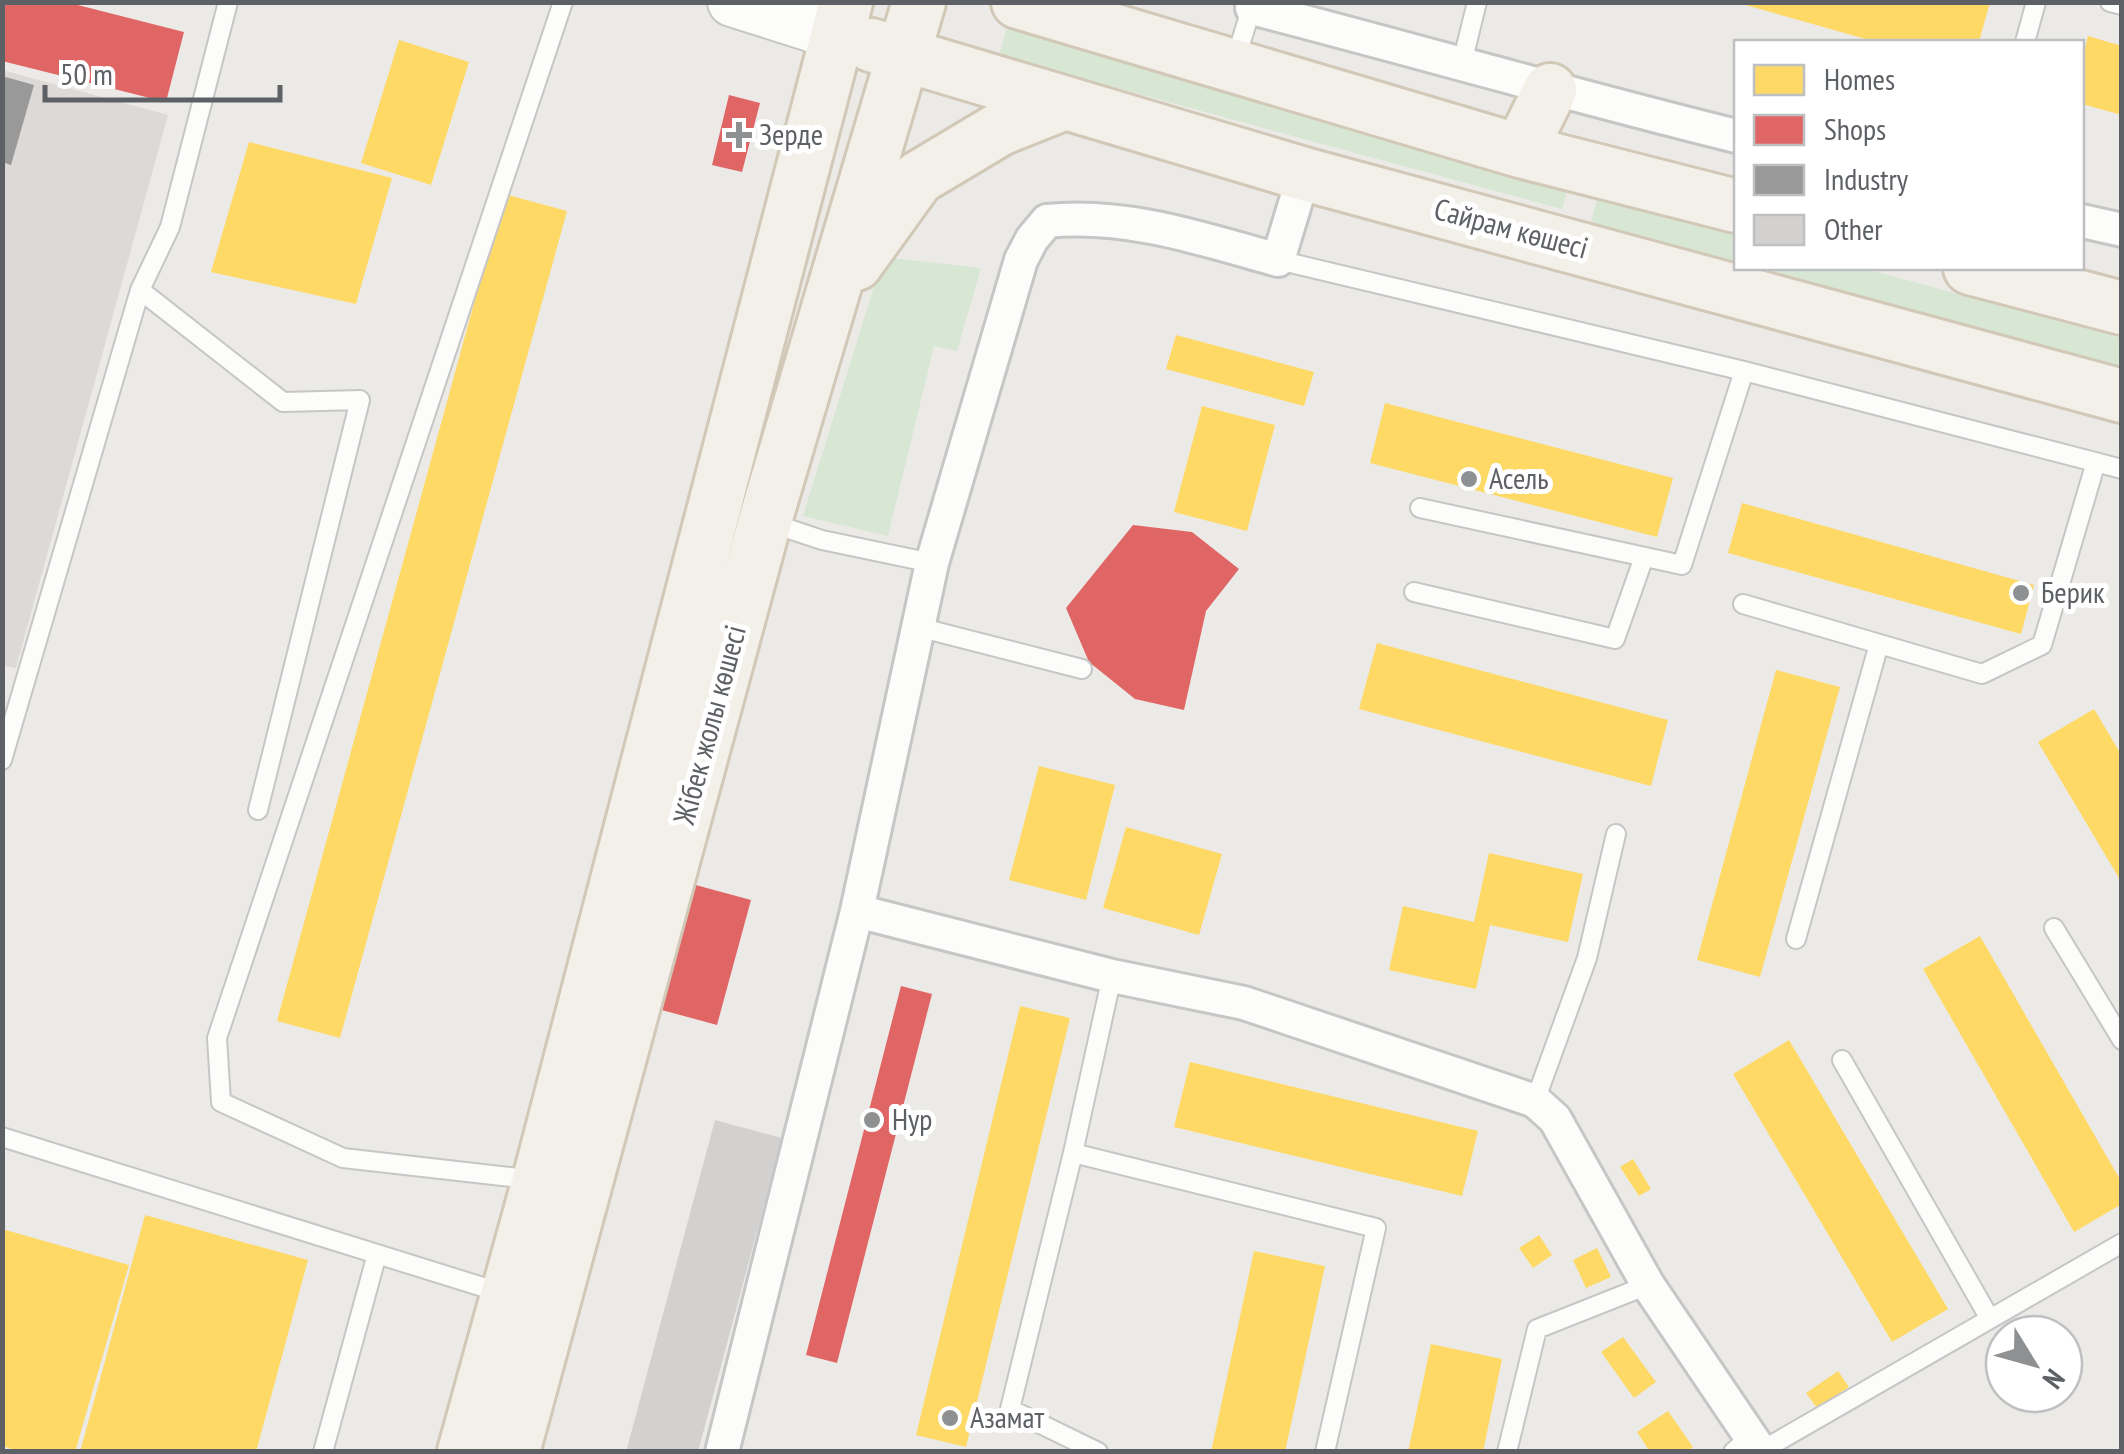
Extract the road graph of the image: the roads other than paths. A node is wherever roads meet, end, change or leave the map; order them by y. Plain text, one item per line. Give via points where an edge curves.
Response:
1 (228, 2) edge
2 (563, 2) edge
3 (732, 2) edge
4 (919, 2) edge
5 (1018, 2) edge
6 (1478, 2) edge
7 (2036, 2) edge
8 (2110, 2) edge
9 (1252, 5) edge
10 (2122, 6) edge
11 (1092, 10) edge
12 (841, 19) edge
13 (2026, 40) edge
14 (903, 54) junction
15 (1462, 63) junction
16 (1233, 66) junction
17 (1550, 90) junction
18 (1066, 103) junction
19 (1734, 136) edge
20 (1520, 151) junction
21 (1594, 168) junction
22 (1304, 174) junction
23 (1734, 205) edge
24 (2084, 220) edge
25 (2122, 230) edge
26 (1572, 245) junction
27 (1278, 260) junction
28 (1978, 270) edge
29 (140, 290) junction
30 (832, 298) junction
31 (2122, 308) edge
32 (1744, 371) junction
33 (2122, 396) edge
34 (2096, 462) junction
35 (2122, 469) edge
36 (1420, 508) dead end
37 (765, 521) junction
38 (1644, 557) junction
39 (932, 564) junction
40 (1414, 592) dead end
41 (1744, 604) dead end
42 (918, 627) junction
43 (1879, 644) junction
44 (1082, 669) dead end
45 (2, 760) edge
46 (258, 810) dead end
47 (1616, 834) dead end
48 (857, 912) junction
49 (2054, 928) dead end
50 (1796, 938) dead end
51 (1112, 976) junction
52 (2122, 1040) edge
53 (1842, 1060) dead end
54 (1534, 1101) junction
55 (2, 1137) edge
56 (1073, 1152) junction
57 (539, 1180) junction
58 (2122, 1242) edge
59 (377, 1254) junction
60 (1648, 1285) junction
61 (507, 1294) junction
62 (1988, 1314) edge
63 (1997, 1314) edge
64 (1984, 1321) edge
65 (1751, 1448) edge
66 (323, 1452) edge
67 (464, 1452) edge
68 (513, 1452) edge
69 (722, 1452) edge
70 (1098, 1452) edge
71 (1325, 1452) edge
72 (1507, 1452) edge

1 - 29 lane via 170,227
2 - 57 lane via 218,1038 221,1102 343,1158
3 - 12 main road
4 - 14 main road, Жібек жолы көшесі
5 - 11 main road
6 - 15 lane
7 - 13 lane
8 - 10 lane
9 - 15 street
9 - 16 lane
11 - 16 main road
12 - 14 main road, Сайрам көшесі
12 - 57 main road, Жібек жолы көшесі
14 - 18 main road, Сайрам көшесі
14 - 30 main road, Жібек жолы көшесі
15 - 17 street
16 - 20 main road
17 - 19 street
17 - 20 main road
18 - 22 main road, Сайрам көшесі
18 - 30 main road via 1000,129 918,178
20 - 21 main road
21 - 23 main road
21 - 26 main road
22 - 26 main road, Сайрам көшесі
22 - 27 street
24 - 25 street
26 - 33 main road, Сайрам көшесі
27 - 32 lane
27 - 39 street via 1161,228 1047,221 1021,260
28 - 31 main road
29 - 45 lane
29 - 46 lane via 283,402 360,400
30 - 37 main road, Жібек жолы көшесі
32 - 34 lane
32 - 38 lane via 1682,565
34 - 35 lane
34 - 43 lane via 2042,645 1982,674
36 - 38 lane
37 - 39 lane
37 - 68 main road, Жібек жолы көшесі
38 - 40 lane via 1616,640
39 - 42 street
41 - 43 lane
42 - 44 lane
42 - 48 street
43 - 50 lane
47 - 54 lane via 1587,958
48 - 51 street
48 - 69 street
49 - 52 lane
51 - 54 street via 1244,1003
51 - 56 lane
53 - 62 lane
54 - 60 street via 1555,1119
55 - 59 lane
56 - 70 lane via 1010,1409
56 - 71 lane via 1376,1228
57 - 61 main road, Жібек жолы көшесі
58 - 63 lane
59 - 61 lane
59 - 66 lane
60 - 65 street
60 - 72 lane via 1537,1329
61 - 67 main road, Жібек жолы көшесі
64 - 65 lane

